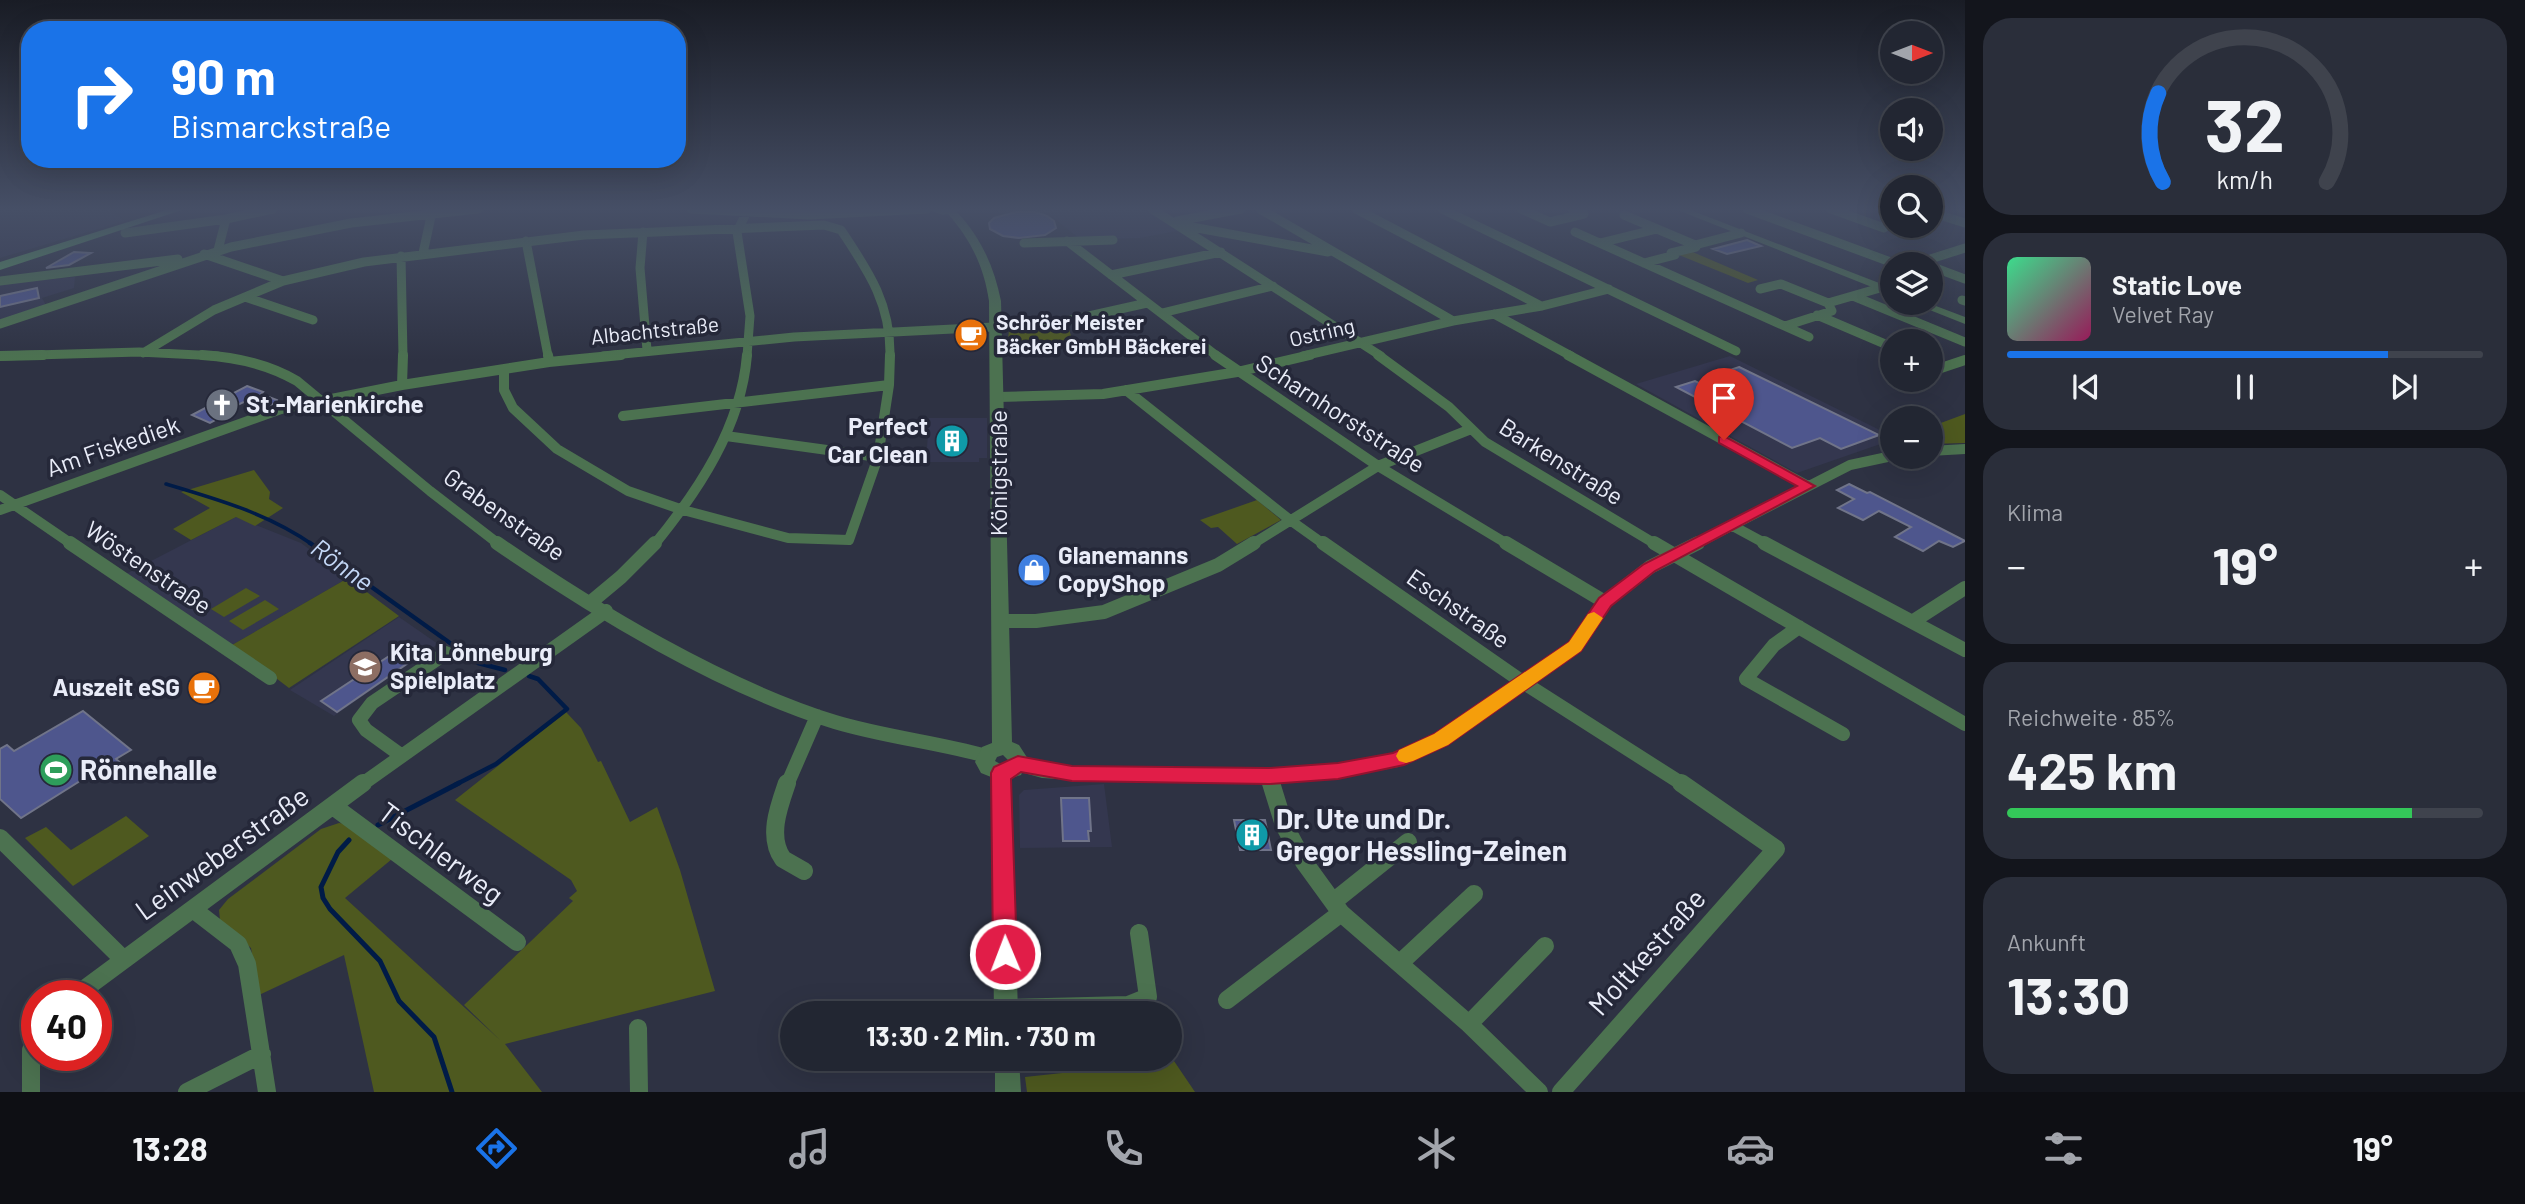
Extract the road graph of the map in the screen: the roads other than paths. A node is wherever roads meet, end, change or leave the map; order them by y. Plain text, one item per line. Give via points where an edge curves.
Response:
1 (159, 260) edge
2 (175, 260) edge
3 (188, 260) edge
4 (221, 260) edge
5 (382, 260) edge
6 (401, 260) edge
7 (530, 260) edge
8 (640, 260) edge
9 (742, 260) edge
10 (860, 260) edge
11 (986, 260) edge
12 (1092, 260) edge
13 (1183, 260) edge
14 (1233, 260) edge
15 (1346, 260) edge
16 (1454, 260) edge
17 (1548, 260) edge
18 (1639, 260) edge
19 (1653, 260) edge
20 (1809, 260) edge
21 (185, 261) junction
22 (1644, 262) junction
23 (1943, 271) edge
24 (1111, 275) junction
25 (1965, 279) edge
26 (0, 281) edge
27 (283, 281) junction
28 (1273, 286) junction
29 (1880, 288) joint
30 (1609, 289) junction
31 (1760, 289) dead end
32 (1853, 296) junction
33 (244, 297) junction
34 (1147, 303) junction
35 (1828, 303) junction
36 (1542, 306) junction
37 (1162, 313) junction
38 (1943, 313) edge
39 (1494, 314) junction
40 (1817, 316) junction
41 (313, 320) dead end
42 (1453, 321) junction
43 (1965, 321) edge
44 (0, 324) edge
45 (996, 325) junction
46 (1785, 326) junction
47 (890, 331) junction
48 (1809, 337) dead end
49 (750, 340) junction
50 (1880, 342) edge
51 (1965, 342) edge
52 (1362, 343) junction
53 (647, 350) junction
54 (1735, 351) dead end
55 (144, 353) junction
56 (0, 356) edge
57 (1965, 360) edge
58 (549, 362) junction
59 (1943, 367) edge
60 (504, 369) junction
61 (1237, 372) junction
62 (402, 385) junction
63 (889, 385) junction
64 (1126, 390) junction
65 (998, 397) junction
66 (321, 400) junction
67 (737, 403) junction
68 (623, 416) dead end
69 (1471, 429) junction
70 (726, 436) junction
71 (1965, 449) edge
72 (1943, 450) edge
73 (878, 457) junction
74 (1880, 459) edge
75 (1378, 466) junction
76 (1808, 486) junction
77 (0, 495) edge
78 (14, 504) junction
79 (682, 509) junction
80 (0, 510) edge
81 (1290, 520) junction
82 (1731, 524) junction
83 (1674, 554) junction
84 (1965, 588) edge
85 (591, 602) junction
86 (1605, 602) junction
87 (606, 611) junction
88 (1000, 621) junction
89 (1912, 622) junction
90 (1799, 628) junction
91 (1965, 650) edge
92 (446, 653) dead end
93 (270, 678) dead end
94 (1524, 683) junction
95 (817, 716) junction
96 (1965, 724) edge
97 (1843, 734) dead end
98 (994, 752) junction
99 (402, 756) junction
100 (1009, 768) junction
101 (1269, 776) junction
102 (333, 806) junction
103 (0, 838) edge
104 (1408, 842) dead end
105 (1776, 849) joint
106 (804, 871) dead end
107 (1474, 894) dead end
108 (1337, 908) junction
109 (194, 909) junction
110 (1139, 933) dead end
111 (517, 942) dead end
112 (1545, 946) dead end
113 (124, 960) junction
114 (1400, 964) junction
115 (97, 980) edge
116 (1227, 1000) dead end
117 (1006, 1001) edge
118 (1138, 1001) edge
119 (1469, 1024) junction
120 (638, 1028) dead end
121 (262, 1054) junction
122 (31, 1071) edge
123 (1007, 1071) edge
124 (31, 1092) edge
125 (187, 1092) edge
126 (267, 1092) edge
127 (639, 1092) edge
128 (1008, 1092) edge
129 (1539, 1092) edge
130 (1561, 1092) edge

1 - 26 street
2 - 21 street
3 - 21 street
4 - 27 street
5 - 27 street
6 - 62 street
7 - 58 street
8 - 53 street
9 - 49 street
10 - 47 street via 876,284
11 - 45 street, Königstraße
12 - 24 street, Scharnhorststraße
13 - 24 street
14 - 28 street, Barkenstraße
15 - 42 street
16 - 36 street
17 - 30 street
18 - 22 street
19 - 22 street
20 - 29 street
21 - 44 street
22 - 46 street
23 - 25 street
24 - 34 street, Scharnhorststraße
27 - 33 street
28 - 37 street
28 - 52 street, Barkenstraße
29 - 32 street
30 - 36 street, Ostring
30 - 54 street
31 - 35 street via 1781,284
32 - 35 street
32 - 51 street
33 - 41 street
33 - 55 street via 176,331
34 - 37 street, Scharnhorststraße
34 - 45 street via 1053,324
35 - 40 street via 1832,311
36 - 39 street, Ostring
37 - 61 street, Scharnhorststraße
38 - 43 street
39 - 42 street, Ostring
39 - 76 street
40 - 46 street
40 - 50 street
42 - 52 street, Ostring
45 - 47 street, Albachtstraße
45 - 65 street, Königstraße
46 - 48 street
47 - 49 street, Albachtstraße
47 - 63 street
49 - 53 street, Albachtstraße
49 - 67 street
52 - 61 street, Ostring
52 - 69 street, Barkenstraße via 1417,381
53 - 58 street, Albachtstraße
55 - 56 street, Grabenstraße
55 - 66 street, Grabenstraße via 211,357 272,368 291,376
57 - 59 street
58 - 60 street, Albachtstraße
60 - 62 street, Albachtstraße
60 - 79 street via 504,390 513,408 557,449 628,491
61 - 64 street, Ostring
61 - 75 street, Scharnhorststraße
62 - 66 street, Albachtstraße
63 - 67 street
63 - 73 street
64 - 65 street, Ostring
64 - 81 street, Eschstraße
65 - 88 street, Königstraße
66 - 78 street, Am Fiskediek via 281,409
66 - 85 street, Grabenstraße via 430,493
67 - 68 street
67 - 70 street
69 - 75 street
69 - 83 street, Barkenstraße via 1529,470
70 - 73 street
70 - 79 street
71 - 72 street
73 - 79 street via 849,540 788,538
74 - 76 street via 1850,466
75 - 81 street
75 - 86 street, Scharnhorststraße
76 - 82 street
77 - 78 street, Wöstenstraße
78 - 80 street, Am Fiskediek
78 - 93 street, Wöstenstraße
79 - 85 street via 653,547
81 - 88 street via 1218,565 1104,612
81 - 94 street, Eschstraße
82 - 83 street
82 - 89 street
83 - 86 street
83 - 90 street, Barkenstraße
84 - 89 street
85 - 87 street, Grabenstraße
86 - 94 street via 1575,646
87 - 95 street, Grabenstraße
87 - 99 street, Leinweberstraße
88 - 98 street, Königstraße
89 - 91 street
90 - 96 street, Barkenstraße
90 - 97 street via 1774,645 1746,679
92 - 99 street via 372,703 359,720
94 - 101 street via 1441,739 1397,760 1338,771
94 - 105 street, Eschstraße
95 - 98 street, Grabenstraße
95 - 106 street via 793,765 773,836 778,854
98 - 100 street via 988,767
99 - 102 street, Leinweberstraße
100 - 101 street via 1072,774
100 - 117 street
101 - 108 street via 1284,825
102 - 109 street, Leinweberstraße
102 - 111 street, Tischlerweg
103 - 113 street
104 - 108 street
105 - 130 street, Moltkestraße
107 - 114 street
108 - 114 street
108 - 116 street
109 - 113 street, Leinweberstraße
109 - 121 street via 238,944 247,964
110 - 118 street via 1148,997
112 - 119 street
113 - 115 street, Leinweberstraße
114 - 119 street
119 - 129 street
120 - 127 street
121 - 125 street
121 - 126 street
122 - 124 street
123 - 128 street

